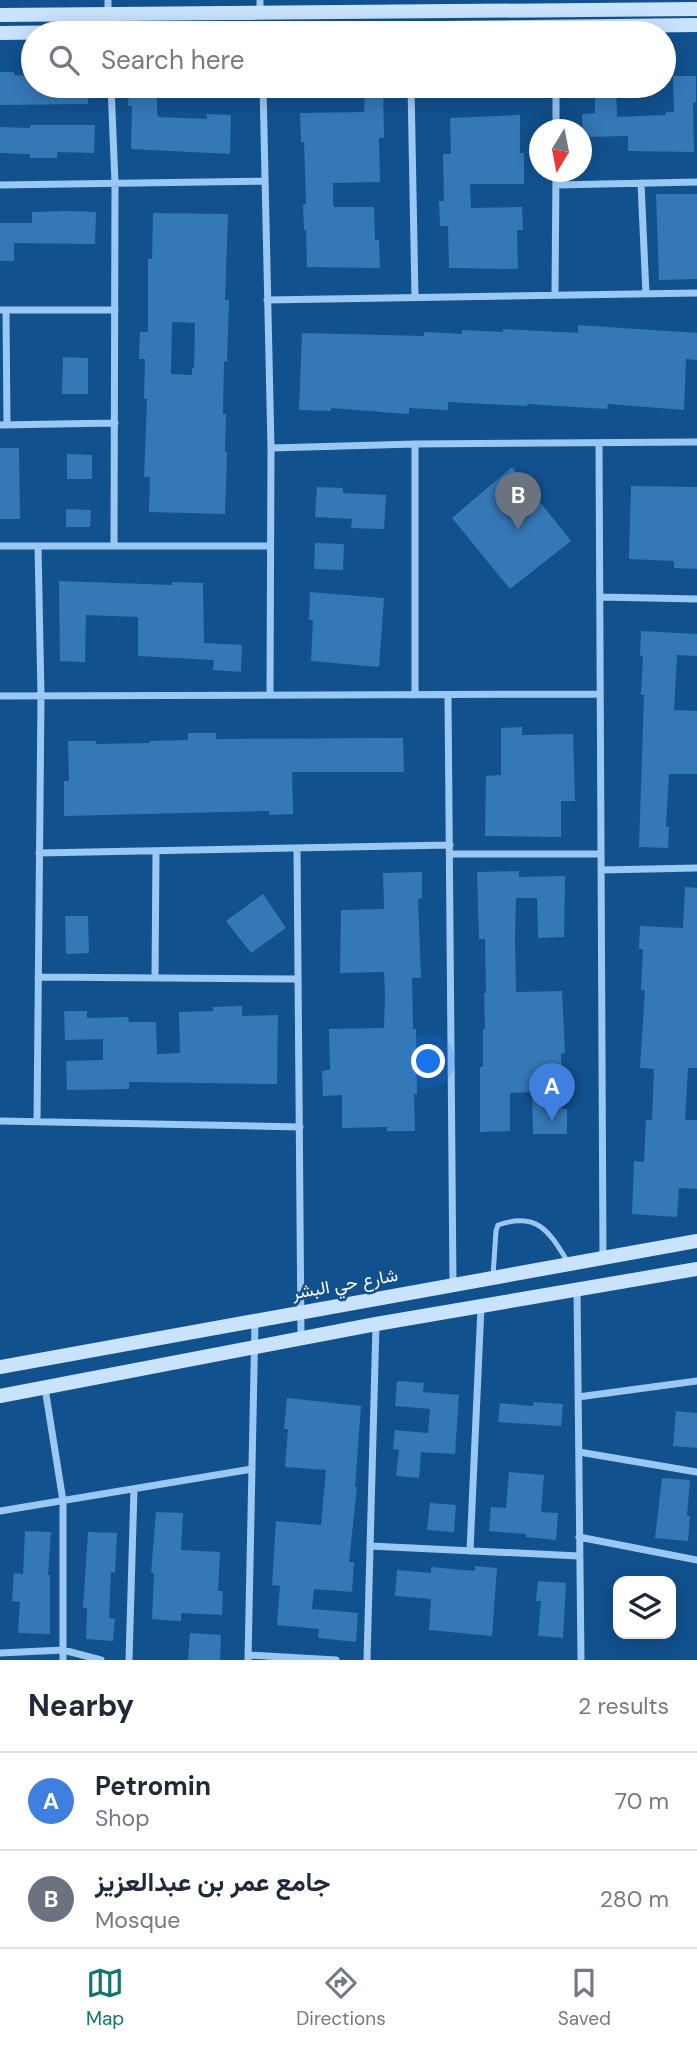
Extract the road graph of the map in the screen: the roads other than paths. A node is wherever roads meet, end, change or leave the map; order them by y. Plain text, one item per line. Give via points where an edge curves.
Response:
1 (108, 7) edge
2 (260, 7) edge
3 (697, 9) edge
4 (0, 15) edge
5 (697, 25) edge
6 (676, 26) edge
7 (0, 33) edge
8 (21, 33) edge
9 (111, 98) edge
10 (263, 98) edge
11 (411, 98) edge
12 (556, 98) edge
13 (556, 119) edge
14 (265, 181) junction
15 (697, 182) edge
16 (115, 183) junction
17 (641, 183) junction
18 (0, 185) edge
19 (556, 185) joint
20 (697, 293) edge
21 (646, 294) junction
22 (555, 295) junction
23 (415, 298) junction
24 (268, 300) junction
25 (3, 310) edge
26 (115, 310) junction
27 (114, 423) junction
28 (3, 425) edge
29 (697, 442) edge
30 (598, 443) junction
31 (415, 444) junction
32 (271, 448) junction
33 (0, 546) edge
34 (38, 546) junction
35 (114, 546) junction
36 (270, 546) junction
37 (600, 597) junction
38 (697, 599) edge
39 (600, 694) junction
40 (270, 695) junction
41 (415, 695) junction
42 (448, 695) junction
43 (0, 696) edge
44 (41, 696) junction
45 (297, 848) junction
46 (450, 849) junction
47 (156, 851) junction
48 (39, 853) junction
49 (601, 854) junction
50 (697, 868) edge
51 (601, 870) junction
52 (38, 977) junction
53 (155, 978) junction
54 (298, 979) junction
55 (0, 1121) edge
56 (37, 1121) junction
57 (299, 1127) junction
58 (697, 1241) edge
59 (603, 1257) junction
60 (569, 1264) junction
61 (697, 1269) edge
62 (493, 1277) junction
63 (453, 1285) junction
64 (577, 1290) junction
65 (481, 1306) junction
66 (301, 1312) junction
67 (255, 1320) junction
68 (376, 1324) junction
69 (301, 1338) junction
70 (255, 1346) junction
71 (0, 1367) edge
72 (697, 1381) edge
73 (45, 1388) junction
74 (0, 1396) edge
75 (578, 1397) junction
76 (579, 1452) junction
77 (252, 1469) junction
78 (697, 1472) edge
79 (134, 1489) junction
80 (63, 1501) junction
81 (0, 1511) edge
82 (579, 1537) junction
83 (370, 1546) junction
84 (470, 1551) junction
85 (579, 1556) junction
86 (697, 1560) edge
87 (63, 1650) junction
88 (0, 1653) edge
89 (248, 1658) edge
90 (63, 1660) edge
91 (101, 1660) edge
92 (129, 1660) edge
93 (336, 1660) edge
94 (367, 1660) edge
95 (581, 1660) edge

1 - 2 street
1 - 4 street
2 - 3 street
5 - 6 street
7 - 8 street
9 - 16 street
10 - 14 street
11 - 23 street
12 - 13 street
14 - 16 street
14 - 24 street
15 - 17 street
16 - 18 street
16 - 26 street
17 - 19 street
17 - 21 street
19 - 22 street
20 - 21 street
21 - 22 street
22 - 23 street
23 - 24 street
24 - 32 street
25 - 26 street
25 - 28 street
26 - 27 street
27 - 28 street
27 - 35 street
29 - 30 street
30 - 31 street
30 - 37 street
31 - 32 street
31 - 41 street
32 - 36 street
33 - 34 street
34 - 35 street
34 - 44 street
35 - 36 street
36 - 40 street
37 - 38 street
37 - 39 street
39 - 42 street
39 - 49 street
40 - 41 street
40 - 44 street
41 - 42 street
42 - 46 street
43 - 44 street
44 - 48 street
45 - 46 street
45 - 47 street
45 - 54 street
46 - 49 street
46 - 63 street
47 - 48 street
47 - 53 street
48 - 52 street
49 - 51 street
50 - 51 street
51 - 59 street
52 - 53 street
52 - 56 street
53 - 54 street
54 - 57 street
55 - 56 street
56 - 57 street
57 - 66 street
58 - 59 street, شارع حي البشر
59 - 60 street, شارع حي البشر
60 - 62 street, شارع حي البشر
60 - 62 lane via 551,1234 536,1223 505,1222 496,1231
61 - 64 street
62 - 63 street, شارع حي البشر
63 - 66 street, شارع حي البشر
64 - 65 street
64 - 75 street
65 - 68 street
65 - 84 street
66 - 67 street, شارع حي البشر
66 - 69 street
67 - 70 street
67 - 71 street, شارع حي البشر
68 - 69 street
68 - 83 street
69 - 70 street
70 - 73 street
70 - 77 street
72 - 75 street
73 - 74 street
73 - 80 street
75 - 76 street
76 - 78 street
76 - 82 street
77 - 79 street
77 - 89 street
79 - 80 street
79 - 92 street
80 - 81 street
80 - 87 street
82 - 85 street
82 - 86 street
83 - 84 street
83 - 94 street
84 - 85 street
85 - 95 street
87 - 88 street
87 - 90 street
87 - 91 street
89 - 93 street

